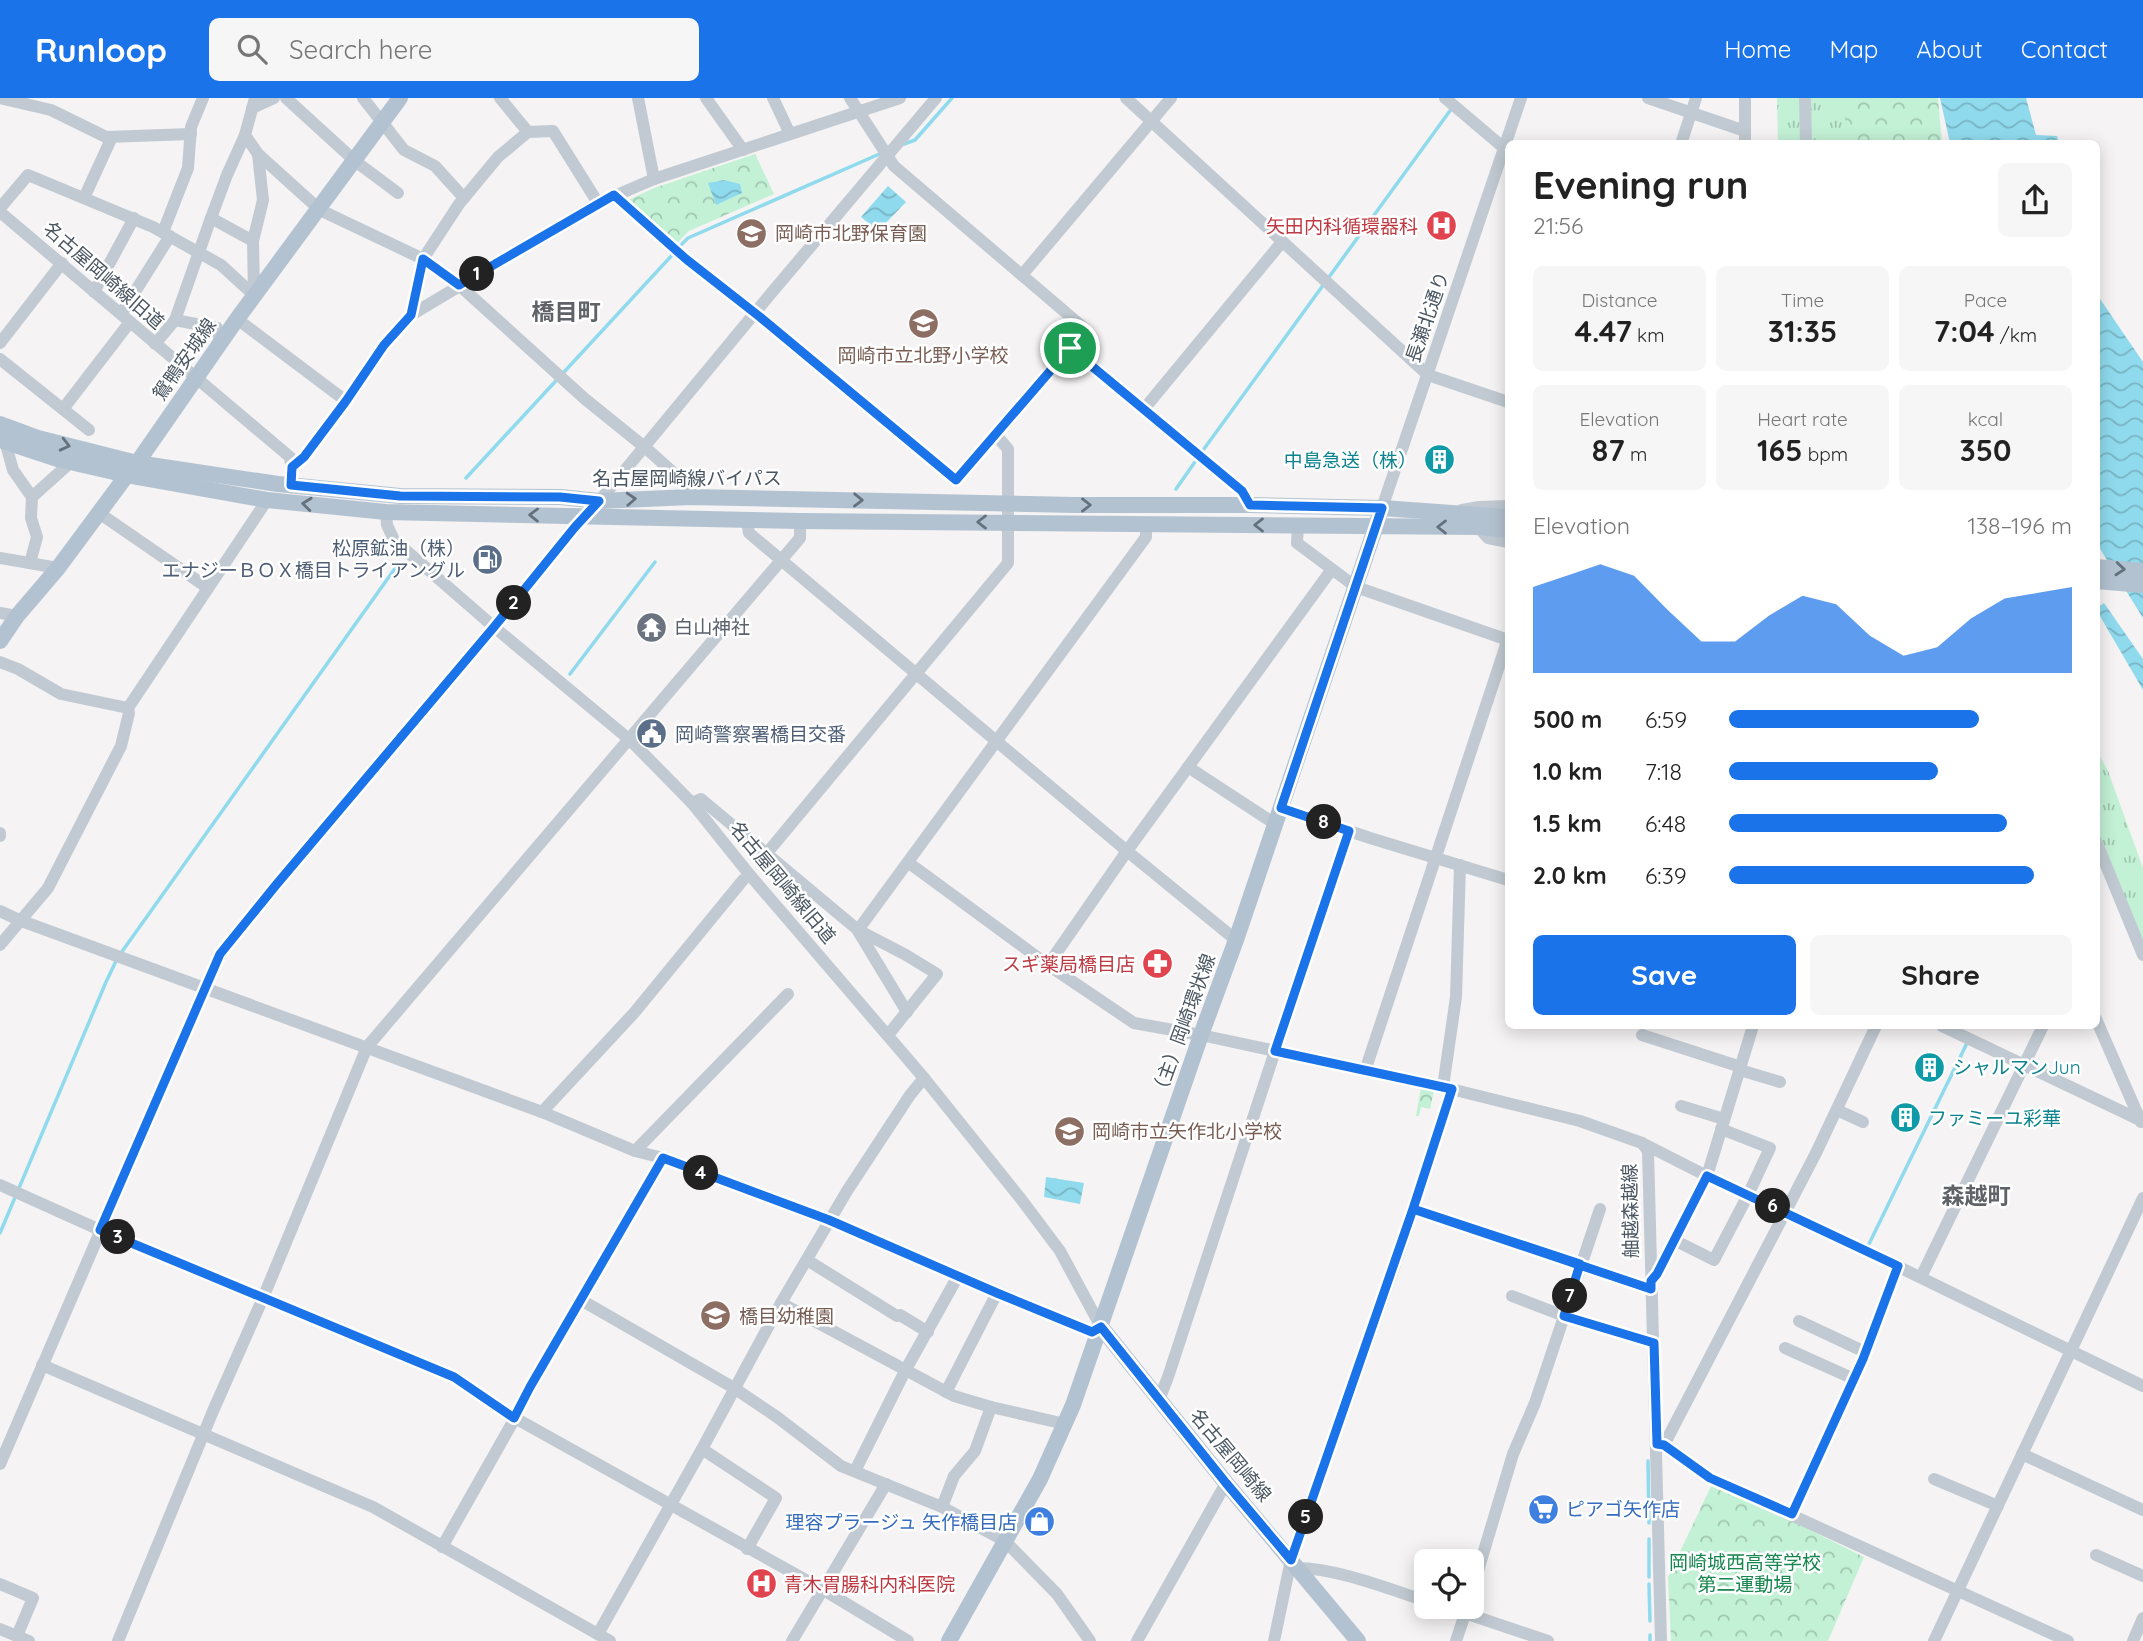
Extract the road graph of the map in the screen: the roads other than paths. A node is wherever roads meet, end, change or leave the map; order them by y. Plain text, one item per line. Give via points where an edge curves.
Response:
1 (0, 98) edge
2 (203, 98) edge
3 (274, 98) edge
4 (286, 98) edge
5 (363, 98) edge
6 (400, 98) edge
7 (500, 98) edge
8 (638, 98) edge
9 (706, 98) edge
10 (773, 98) edge
11 (850, 98) edge
12 (900, 98) edge
13 (1126, 98) edge
14 (1171, 98) edge
15 (1445, 98) edge
16 (1521, 98) edge
17 (1648, 98) edge
18 (1696, 98) edge
19 (1745, 98) edge
20 (1805, 98) edge
21 (928, 101) edge
22 (254, 103) edge
23 (858, 113) junction
24 (1691, 113) junction
25 (1152, 121) junction
26 (383, 122) junction
27 (528, 132) junction
28 (191, 134) junction
29 (790, 134) junction
30 (245, 135) junction
31 (112, 137) junction
32 (1745, 137) edge
33 (1509, 140) edge
34 (1682, 140) edge
35 (1806, 140) edge
36 (1505, 148) edge
37 (744, 150) junction
38 (1505, 152) edge
39 (258, 154) junction
40 (886, 156) junction
41 (355, 161) junction
42 (654, 179) junction
43 (398, 193) dead end
44 (614, 195) junction
45 (84, 198) junction
46 (464, 198) junction
47 (598, 204) junction
48 (0, 210) edge
49 (320, 210) junction
50 (134, 218) junction
51 (211, 218) junction
52 (166, 234) junction
53 (253, 241) junction
54 (1282, 242) junction
55 (199, 253) junction
56 (423, 259) junction
57 (61, 263) junction
58 (1022, 275) junction
59 (459, 285) junction
60 (94, 292) junction
61 (254, 295) junction
62 (754, 313) junction
63 (411, 315) junction
64 (126, 318) junction
65 (237, 319) junction
66 (175, 320) junction
67 (0, 343) edge
68 (220, 343) junction
69 (155, 344) junction
70 (1070, 348) junction
71 (0, 359) edge
72 (1428, 375) junction
73 (196, 378) junction
74 (346, 401) junction
75 (1505, 401) edge
76 (63, 409) junction
77 (1144, 409) junction
78 (0, 424) edge
79 (89, 430) dead end
80 (995, 434) junction
81 (2, 440) edge
82 (643, 446) junction
83 (71, 462) junction
84 (292, 467) junction
85 (132, 469) junction
86 (291, 485) junction
87 (691, 496) junction
88 (32, 497) junction
89 (267, 500) junction
90 (599, 501) junction
91 (1008, 504) junction
92 (1250, 505) junction
93 (1505, 506) edge
94 (1382, 508) junction
95 (386, 512) junction
96 (1455, 512) junction
97 (99, 513) junction
98 (587, 516) junction
99 (1505, 516) edge
100 (747, 520) junction
101 (800, 521) junction
102 (1008, 522) junction
103 (1146, 524) junction
104 (1298, 525) junction
105 (1376, 527) junction
106 (1478, 527) junction
107 (1505, 530) edge
108 (1505, 541) edge
109 (0, 558) edge
110 (782, 561) junction
111 (30, 563) junction
112 (2100, 567) edge
113 (58, 568) junction
114 (1332, 569) junction
115 (2143, 571) edge
116 (2100, 581) edge
117 (2143, 585) edge
118 (1356, 587) junction
119 (208, 588) junction
120 (0, 613) edge
121 (18, 616) junction
122 (494, 627) junction
123 (1505, 638) edge
124 (0, 641) edge
125 (1505, 648) edge
126 (0, 662) edge
127 (917, 675) junction
128 (128, 708) junction
129 (630, 740) junction
130 (997, 743) junction
131 (1188, 767) junction
132 (692, 803) junction
133 (1281, 808) junction
134 (1275, 824) junction
135 (1349, 831) junction
136 (1127, 851) junction
137 (2100, 851) edge
138 (768, 853) junction
139 (1437, 858) junction
140 (909, 863) junction
141 (1460, 865) junction
142 (1505, 879) edge
143 (744, 880) dead end
144 (0, 911) edge
145 (19, 920) junction
146 (858, 930) junction
147 (1236, 940) junction
148 (0, 945) edge
149 (2143, 955) edge
150 (1048, 965) junction
151 (204, 989) junction
152 (788, 994) dead end
153 (907, 1012) junction
154 (2100, 1028) edge
155 (1753, 1029) edge
156 (1875, 1029) edge
157 (1948, 1029) edge
158 (2041, 1029) edge
159 (888, 1035) junction
160 (1201, 1035) junction
161 (1642, 1035) dead end
162 (368, 1047) junction
163 (1275, 1051) junction
164 (2024, 1065) junction
165 (1741, 1068) junction
166 (1365, 1071) junction
167 (924, 1078) junction
168 (1780, 1082) dead end
169 (1448, 1088) junction
170 (1681, 1106) dead end
171 (1837, 1110) junction
172 (542, 1112) junction
173 (1863, 1122) dead end
174 (2141, 1123) edge
175 (1723, 1124) junction
176 (1642, 1143) junction
177 (635, 1151) junction
178 (663, 1158) junction
179 (1707, 1176) junction
180 (0, 1185) edge
181 (1748, 1195) junction
182 (2143, 1198) edge
183 (1413, 1209) junction
184 (1600, 1209) dead end
185 (1784, 1211) junction
186 (829, 1220) junction
187 (100, 1230) junction
188 (1674, 1240) junction
189 (807, 1259) junction
190 (1580, 1264) junction
191 (1898, 1266) junction
192 (958, 1276) junction
193 (1921, 1277) junction
194 (1651, 1285) junction
195 (997, 1293) junction
196 (1512, 1296) dead end
197 (263, 1298) junction
198 (581, 1300) junction
199 (781, 1303) junction
200 (1564, 1316) junction
201 (1799, 1321) dead end
202 (1101, 1327) junction
203 (928, 1332) junction
204 (1654, 1343) junction
205 (1785, 1348) dead end
206 (2071, 1351) junction
207 (1865, 1352) junction
208 (42, 1365) junction
209 (905, 1371) junction
210 (1854, 1380) junction
211 (2143, 1386) edge
212 (734, 1388) junction
213 (946, 1392) junction
214 (1158, 1400) junction
215 (991, 1408) junction
216 (514, 1418) junction
217 (1065, 1424) junction
218 (204, 1434) junction
219 (1661, 1445) junction
220 (702, 1449) junction
221 (2022, 1454) junction
222 (0, 1464) edge
223 (855, 1471) junction
224 (1934, 1479) dead end
225 (1226, 1483) junction
226 (886, 1484) junction
227 (669, 1504) junction
228 (1997, 1506) junction
229 (942, 1507) junction
230 (2143, 1510) edge
231 (1792, 1514) junction
232 (1005, 1541) junction
233 (442, 1546) junction
234 (747, 1549) junction
235 (1484, 1551) edge
236 (2096, 1555) dead end
237 (1294, 1564) junction
238 (2143, 1576) edge
239 (0, 1584) edge
240 (822, 1589) junction
241 (1958, 1591) junction
242 (1414, 1597) edge
243 (1484, 1617) edge
244 (2143, 1618) edge
245 (1463, 1619) edge
246 (0, 1629) edge
247 (598, 1634) junction
248 (23, 1638) edge
249 (118, 1641) edge
250 (610, 1641) edge
251 (792, 1641) edge
252 (908, 1641) edge
253 (949, 1641) edge
254 (1090, 1641) edge
255 (1138, 1641) edge
256 (1275, 1641) edge
257 (1358, 1641) edge
258 (1456, 1641) edge
259 (1548, 1641) edge
260 (1661, 1641) edge
261 (1934, 1641) edge
262 (2068, 1641) edge
263 (2133, 1641) edge

1 - 31 street via 51,110
2 - 28 street
3 - 22 street
4 - 41 street
5 - 26 street
6 - 26 main road, 鴛鴨安城線
7 - 27 street
8 - 42 street
9 - 37 street
10 - 29 street
11 - 23 street
12 - 23 street
13 - 25 street
14 - 25 street
15 - 36 street
16 - 33 street, 長瀬北通り
17 - 24 street
18 - 24 street
19 - 32 street
20 - 35 street
21 - 40 street
22 - 30 street
23 - 29 street
23 - 40 street
24 - 32 street
24 - 34 street
25 - 54 street
25 - 58 street
26 - 41 main road, 鴛鴨安城線
26 - 46 street via 404,150 435,166
27 - 46 street via 498,157
27 - 47 street via 553,131
28 - 31 street
28 - 52 street via 188,168
29 - 37 street
30 - 39 street
30 - 51 street
31 - 45 street
37 - 42 street
38 - 72 street, 長瀬北通り
39 - 49 street
39 - 53 street via 263,200
40 - 58 street
40 - 62 street
41 - 43 street
41 - 49 main road, 鴛鴨安城線
42 - 44 street
44 - 47 street
44 - 62 street
45 - 48 street via 28,175
45 - 50 street
46 - 56 street
47 - 59 street
48 - 57 street, 名古屋岡崎線旧道
49 - 56 street
49 - 61 main road, 鴛鴨安城線
50 - 52 street
50 - 60 street
51 - 53 street
51 - 55 street
52 - 55 street
52 - 64 street
53 - 61 street
54 - 72 street
54 - 77 street
55 - 61 street via 221,265
55 - 66 street
56 - 59 street
56 - 63 street
57 - 60 street, 名古屋岡崎線旧道
57 - 67 street
58 - 70 street via 1085,329
59 - 63 street
59 - 82 street
60 - 64 street, 名古屋岡崎線旧道
61 - 65 main road, 鴛鴨安城線
62 - 80 street via 956,480
62 - 82 street
63 - 74 street
64 - 69 street, 名古屋岡崎線旧道
64 - 76 street
65 - 68 main road, 鴛鴨安城線
65 - 74 street
66 - 68 street via 218,328
66 - 69 street
68 - 73 main road, 鴛鴨安城線
69 - 73 street, 名古屋岡崎線旧道
70 - 77 street
70 - 80 street
71 - 76 street
72 - 75 street
72 - 94 street, 長瀬北通り
73 - 84 street, 名古屋岡崎線旧道 via 290,457
73 - 85 main road, 鴛鴨安城線
74 - 84 street
76 - 79 street
77 - 92 street via 1242,491
78 -> 85 main road, 名古屋岡崎線バイパス
80 - 91 street via 1008,449
81 - 83 main road, 名古屋岡崎線バイパス
81 - 88 street via 13,470
82 - 87 street via 688,486
82 - 90 street
83 - 85 main road, 名古屋岡崎線バイパス
83 - 88 street
84 - 86 street
85 - 86 main road, 名古屋岡崎線バイパス
85 - 89 main road, 名古屋岡崎線バイパス
85 - 97 main road, 鴛鴨安城線
86 - 90 main road, 名古屋岡崎線バイパス via 400,496
90 -> 87 main road, 名古屋岡崎線バイパス
87 -> 91 main road, 名古屋岡崎線バイパス
88 - 111 street via 31,518 37,537
95 -> 89 main road, 名古屋岡崎線バイパス
89 - 119 street
90 - 98 street
91 -> 92 main road, 名古屋岡崎線バイパス
91 - 102 street
92 - 94 main road, 名古屋岡崎線バイパス
93 - 96 street
94 - 96 main road
94 - 105 main road, （主）岡崎環状線
98 -> 95 main road, 名古屋岡崎線バイパス
95 - 122 street, 名古屋岡崎線旧道 via 394,540
96 - 99 main road
97 - 113 main road, 鴛鴨安城線
97 - 119 street
98 - 100 main road, 名古屋岡崎線バイパス
98 - 122 street
100 - 101 main road, 名古屋岡崎線バイパス
100 - 110 street via 749,533
102 -> 101 main road, 名古屋岡崎線バイパス
101 - 110 street via 800,538
102 - 103 main road, 名古屋岡崎線バイパス
102 - 127 street via 1008,563
104 -> 103 main road, 名古屋岡崎線バイパス
103 - 130 street via 1146,537
104 - 105 main road, 名古屋岡崎線バイパス
104 - 114 street via 1297,543
106 -> 105 main road
105 - 118 main road, （主）岡崎環状線
106 - 107 main road
106 - 108 street via 1488,538
109 - 111 street
110 - 127 street
110 - 129 street
111 - 113 street
112 -> 115 main road
113 - 121 main road, 鴛鴨安城線
114 - 118 street
114 - 131 street
116 - 117 main road
118 - 123 street
118 - 133 main road, （主）岡崎環状線
119 - 128 street
120 - 121 street
121 - 124 main road, 鴛鴨安城線
122 - 129 street, 名古屋岡崎線旧道
122 - 151 street via 220,954
125 - 139 street
126 - 128 street via 19,668 61,694
127 - 130 street
127 - 138 street
128 - 145 street via 121,746 48,888
129 - 132 street, 名古屋岡崎線旧道
129 - 162 street
130 - 136 street
130 - 140 street
131 - 134 street
131 - 136 street
132 - 138 street via 701,799
132 - 159 street, 名古屋岡崎線旧道
133 - 134 main road, （主）岡崎環状線
133 - 135 street
134 - 147 main road, （主）岡崎環状線
135 - 139 street
135 - 163 street
136 - 147 street
136 - 150 street
137 - 149 street
138 - 146 street
139 - 141 street
139 - 166 street
140 - 146 street
140 - 150 street
141 - 142 street
141 - 169 street
143 - 172 street via 634,1013
144 - 145 street
145 - 148 street
145 - 151 street
146 - 153 street
146 - 153 street via 937,974
147 - 160 main road, （主）岡崎環状線
150 - 160 street via 1134,1023
151 - 162 street
151 - 187 street
152 - 177 street
153 - 159 street
154 - 174 street
155 - 165 street
156 - 171 street
157 - 164 street
158 - 164 street
159 - 167 street, 名古屋岡崎線旧道
160 - 163 street
160 - 202 main road, （主）岡崎環状線
161 - 165 street
162 - 172 street
162 - 197 street
163 - 166 street
163 - 214 street
164 - 174 street
164 - 193 street
165 - 168 street
165 - 175 street
166 - 169 street
167 - 186 street
167 - 202 street, 名古屋岡崎線旧道 via 1060,1251
169 - 176 street via 1580,1121
169 - 183 street
170 - 175 street
171 - 173 street
171 - 185 street
172 - 177 street
175 - 179 street
175 - 181 street via 1770,1147
176 - 179 street
176 - 194 street, 舳越森越線 via 1648,1151
177 - 178 street
178 - 186 street
178 - 198 street
179 - 181 street
179 - 188 street
180 - 187 street
181 - 185 street
181 - 188 street via 1714,1260
182 - 206 street
183 - 190 street
183 - 237 street
184 - 190 street
185 - 191 street
185 - 219 street
186 - 189 street
186 - 192 street
187 - 197 street
187 - 208 street
188 - 194 street
189 - 199 street
189 - 203 street
190 - 194 street
190 - 200 street
191 - 193 street
191 - 207 street
192 - 195 street
192 - 203 street
193 - 206 street
194 - 204 street, 舳越森越線
195 - 202 street via 1092,1332
195 - 213 street
196 - 200 street
197 - 216 street via 454,1377
197 - 218 street
198 - 212 street
198 - 216 street
199 - 209 street
199 - 212 street
200 - 204 street
200 - 235 street via 1513,1454
201 - 207 street
202 - 214 main road, 名古屋岡崎線
202 - 217 main road, （主）岡崎環状線
203 - 209 street
204 - 219 street, 舳越森越線
205 - 210 street
206 - 211 street
206 - 221 street
207 - 210 street
208 - 218 street
208 - 222 street
209 - 213 street
209 - 223 street
210 - 231 street
212 - 220 street
212 - 223 street via 841,1466
213 - 215 street
214 - 225 main road, 名古屋岡崎線
215 - 217 street
215 - 229 street via 975,1451 954,1476
216 - 227 street
216 - 233 street
217 - 232 main road, （主）岡崎環状線
218 - 233 street via 373,1507
218 - 249 street
219 - 231 street via 1710,1478
219 - 260 street, 舳越森越線
220 - 227 street
220 - 234 street via 776,1498
221 - 228 street
221 - 230 street
223 - 226 street
224 - 228 street
225 - 237 main road, 名古屋岡崎線
225 - 255 street
226 - 229 street
226 - 240 street
227 - 234 street
227 - 247 street
228 - 241 street
229 - 232 street
231 - 241 street
232 - 253 main road, （主）岡崎環状線
232 - 254 street via 1057,1594
233 - 247 street
234 - 240 street
236 - 238 street
237 - 242 street
237 - 256 street
237 - 257 main road, 名古屋岡崎線
239 - 248 street via 33,1598
240 - 251 street
240 - 252 street
241 - 261 street
241 - 262 street
243 - 259 street
244 - 263 street
245 - 258 street
246 - 248 street
247 - 250 street

